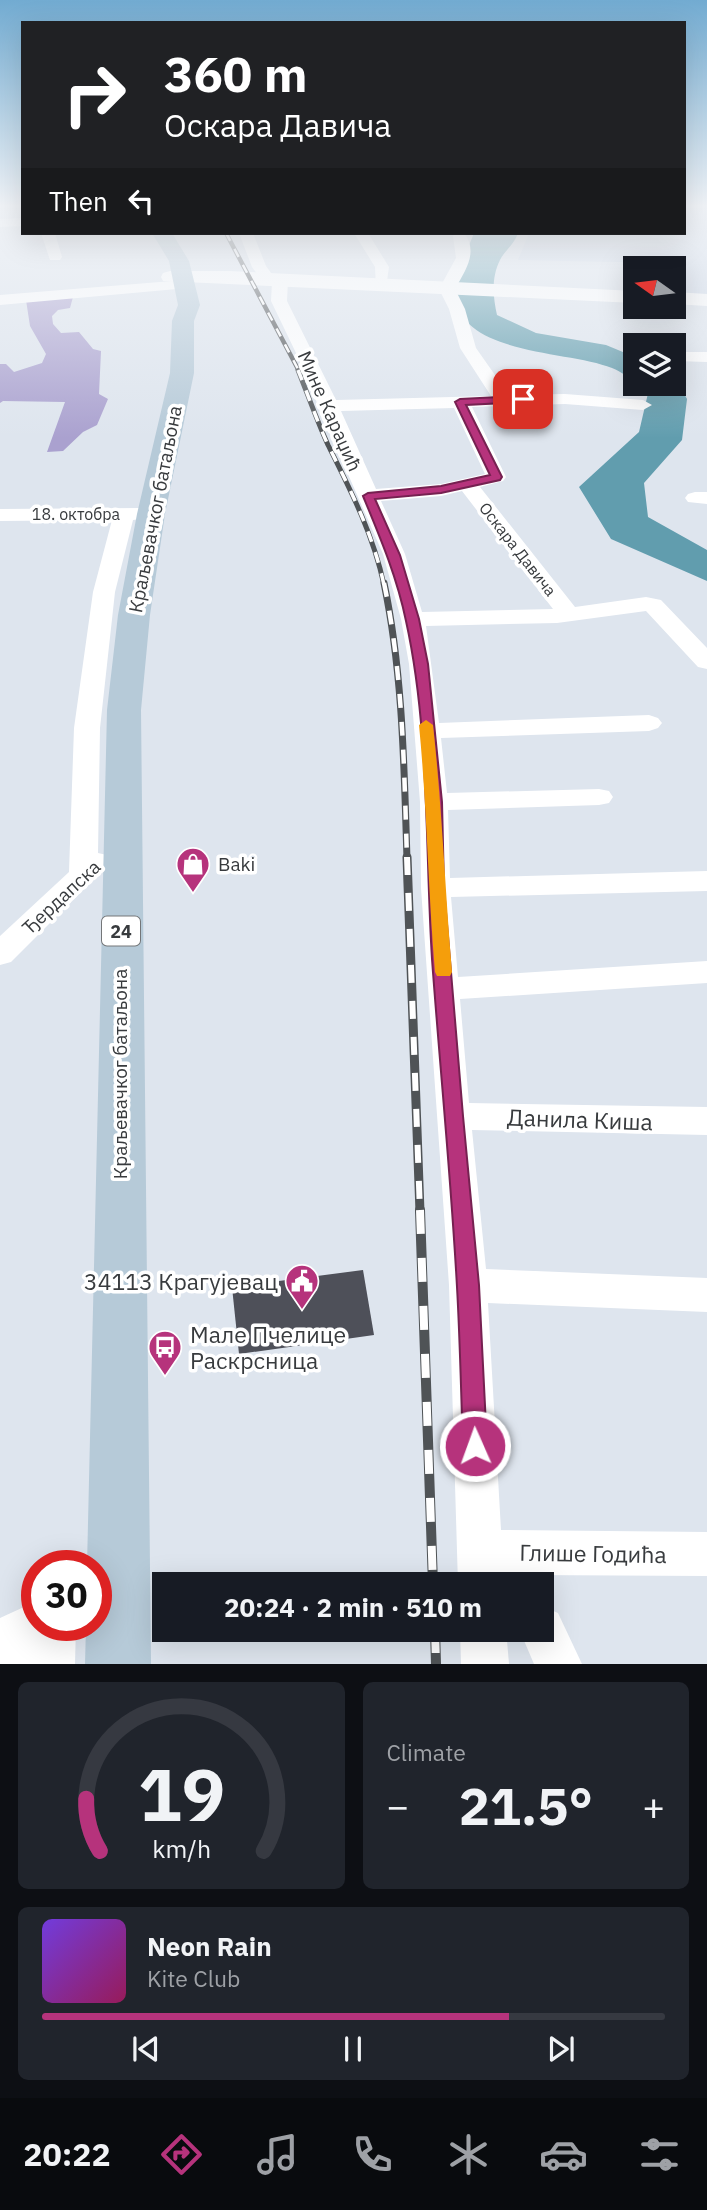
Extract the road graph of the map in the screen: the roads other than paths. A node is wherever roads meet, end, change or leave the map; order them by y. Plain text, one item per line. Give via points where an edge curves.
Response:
1 (152, 283) edge
2 (175, 283) edge
3 (275, 283) edge
4 (331, 283) edge
5 (456, 283) edge
6 (381, 285) joint
7 (454, 289) junction
8 (623, 297) edge
9 (686, 299) edge
10 (0, 300) edge
11 (707, 300) edge
12 (686, 357) edge
13 (707, 357) edge
14 (503, 400) junction
15 (460, 402) junction
16 (643, 405) dead end
17 (327, 406) junction
18 (468, 485) junction
19 (368, 496) junction
20 (138, 514) junction
21 (0, 515) edge
22 (568, 613) junction
23 (413, 619) junction
24 (707, 662) edge
25 (649, 723) dead end
26 (426, 731) junction
27 (599, 797) dead end
28 (434, 802) junction
29 (102, 858) junction
30 (707, 881) edge
31 (436, 888) junction
32 (0, 954) edge
33 (707, 972) edge
34 (445, 989) junction
35 (453, 1116) junction
36 (707, 1121) edge
37 (468, 1285) junction
38 (707, 1295) edge
39 (107, 1550) edge
40 (707, 1555) edge
41 (480, 1568) edge
42 (112, 1628) edge
43 (21, 1638) edge
44 (52, 1641) edge
45 (484, 1642) edge
46 (548, 1642) edge
47 (0, 1648) edge
48 (51, 1664) edge
49 (118, 1664) edge
50 (485, 1664) edge
51 (558, 1664) edge

1 - 10 street
2 - 20 main road, Краљевачког батаљона / 24 via 175,309 183,321 185,342 181,373
3 - 17 street, Мине Караџић
4 - 6 street
5 - 7 street
6 - 7 street
7 - 8 street
7 - 14 street via 468,348
9 - 11 street
12 - 13 street
14 - 15 street
14 - 16 street
15 - 17 street
15 - 18 street, Оскара Давича via 496,477
17 - 19 street, Мине Караџић
18 - 19 street, Оскара Давича
18 - 22 street, Оскара Давича
19 - 23 street, Мине Караџић via 394,555
20 - 21 street, 18. октобра
20 - 29 main road, Краљевачког батаљона / 24 via 127,676
22 - 23 street
22 - 24 street via 653,606
23 - 26 street, Мине Караџић
25 - 26 street
26 - 28 street, Мине Караџић
27 - 28 street
28 - 31 street, Мине Караџић
29 - 32 street, Ђердапска
29 - 39 main road, Краљевачког батаљона / 24
30 - 31 street
31 - 34 street, Мине Караџић
33 - 34 street
34 - 35 street, Мине Караџић
35 - 36 street, Данила Киша
35 - 37 street, Мине Караџић
37 - 38 street
37 - 41 street, Мине Караџић
40 - 41 street, Глише Годића
42 - 49 main road, Краљевачког батаљона / 24
43 - 47 street
44 - 48 street
45 - 50 street
46 - 51 street

